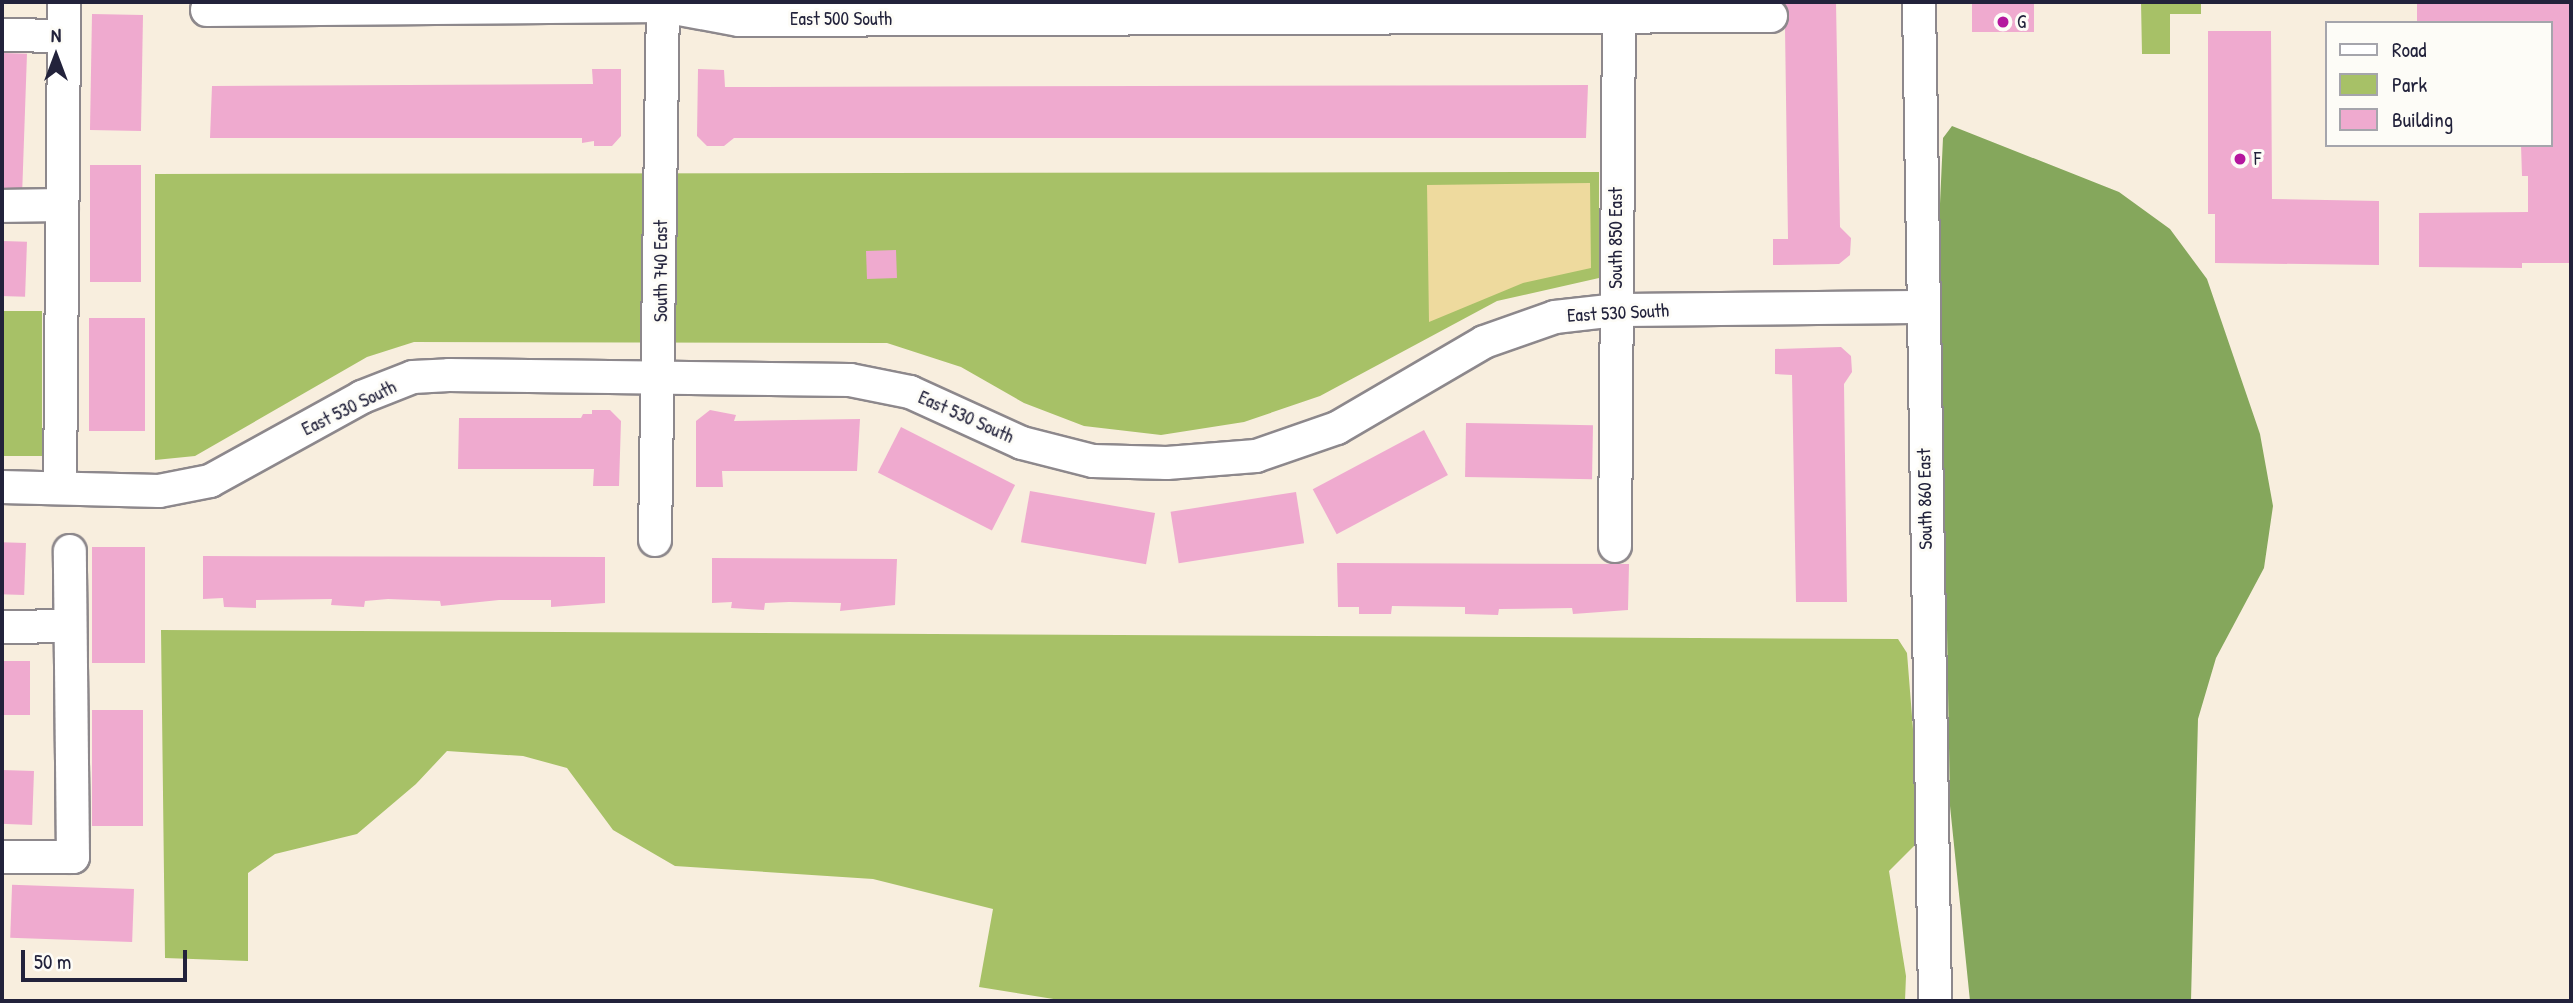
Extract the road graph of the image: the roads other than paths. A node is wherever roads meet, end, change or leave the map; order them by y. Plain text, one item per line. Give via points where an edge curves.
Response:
1 (64, 2) edge
2 (1919, 2) edge
3 (663, 4) edge
4 (207, 10) dead end
5 (1619, 15) junction
6 (1771, 16) dead end
7 (2, 35) edge
8 (64, 36) junction
9 (62, 205) junction
10 (2, 206) edge
11 (1922, 307) junction
12 (1616, 310) junction
13 (660, 377) junction
14 (2, 487) edge
15 (60, 488) junction
16 (655, 540) dead end
17 (1615, 546) dead end
18 (70, 551) dead end
19 (2, 626) edge
20 (70, 626) junction
21 (2, 857) edge
22 (1933, 999) edge

1 - 8 street
2 - 11 street, South 860 East
3 - 4 street, East 500 South
3 - 5 street, East 500 South via 739,20
3 - 13 street, South 740 East
5 - 6 street, East 500 South
5 - 12 street, South 850 East
7 - 8 street
8 - 9 street
9 - 10 street
9 - 15 street
11 - 12 street, East 530 South
11 - 22 street, South 860 East
12 - 13 street, East 530 South via 1555,317 1484,342 1336,428 1256,456 1167,463 1093,461 1022,443 910,392 849,380
12 - 17 street, South 850 East
13 - 15 street, East 530 South via 413,377 362,397 210,481 159,491
13 - 16 street, South 740 East
14 - 15 street, East 530 South
18 - 20 street
19 - 20 street
20 - 21 street via 73,857

